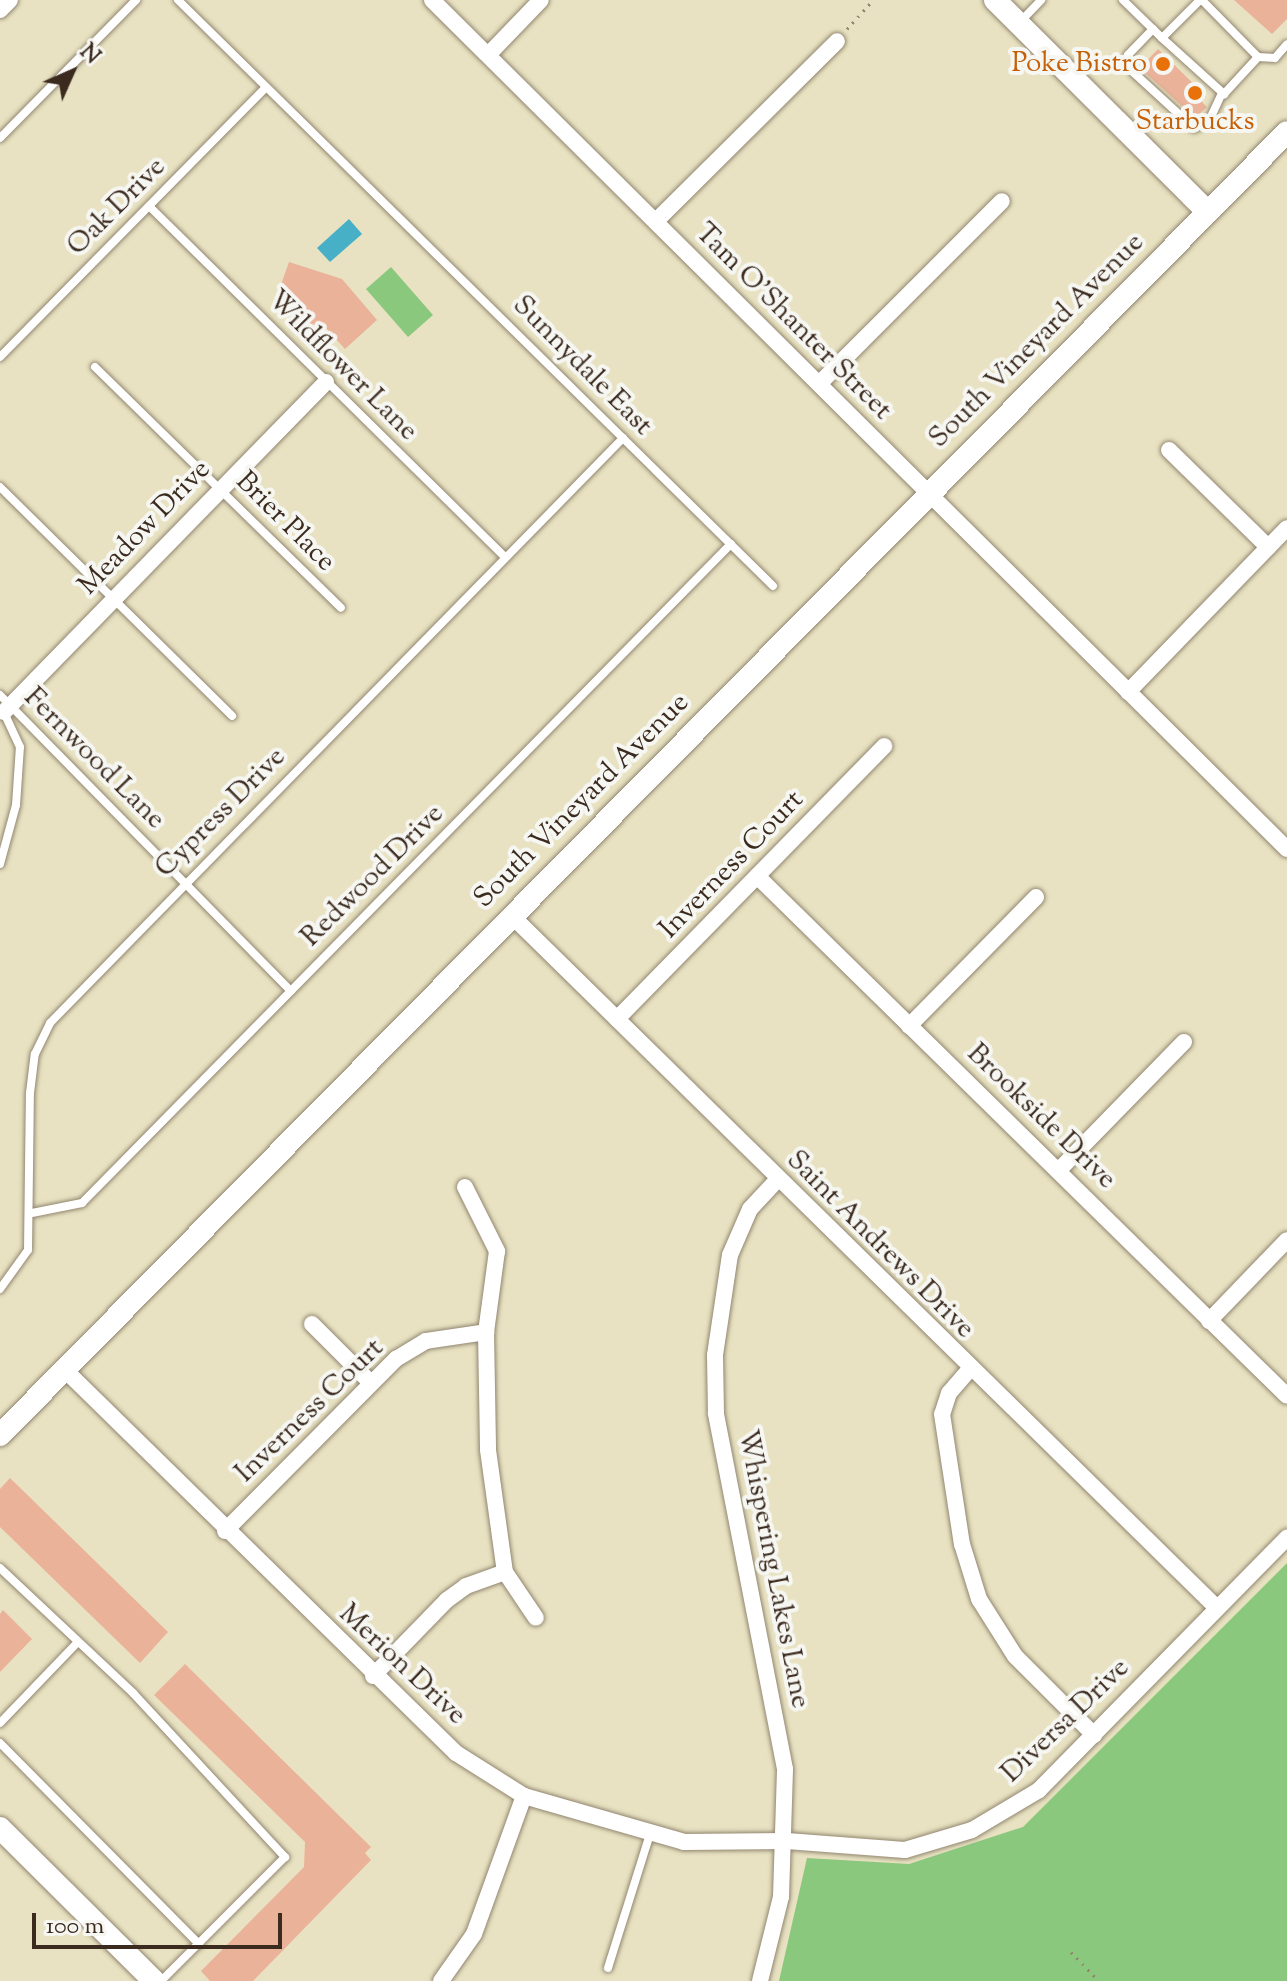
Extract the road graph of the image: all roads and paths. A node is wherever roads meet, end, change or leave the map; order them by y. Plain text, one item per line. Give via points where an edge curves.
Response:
1 (10, 0) edge
2 (136, 0) edge
3 (178, 0) edge
4 (432, 0) edge
5 (541, 0) edge
6 (873, 0) edge
7 (995, 0) edge
8 (1041, 0) edge
9 (1123, 0) edge
10 (1201, 0) edge
11 (0, 10) edge
12 (1018, 23) junction
13 (1153, 29) junction
14 (1162, 38) junction
15 (837, 41) joint
16 (1287, 44) edge
17 (488, 55) junction
18 (1258, 57) junction
19 (266, 87) junction
20 (1222, 93) junction
21 (1287, 132) edge
22 (0, 138) edge
23 (1002, 201) dead end
24 (149, 206) junction
25 (1207, 211) junction
26 (656, 221) junction
27 (0, 357) edge
28 (95, 367) dead end
29 (326, 382) junction
30 (820, 383) junction
31 (623, 438) junction
32 (1169, 450) dead end
33 (0, 487) edge
34 (220, 488) junction
35 (927, 495) junction
36 (1287, 528) edge
37 (731, 544) junction
38 (1268, 547) junction
39 (505, 557) junction
40 (773, 586) dead end
41 (113, 598) junction
42 (341, 608) dead end
43 (1128, 692) junction
44 (4, 705) edge
45 (232, 716) dead end
46 (884, 746) dead end
47 (1283, 838) edge
48 (0, 864) edge
49 (757, 876) junction
50 (184, 882) junction
51 (1036, 897) dead end
52 (511, 915) junction
53 (291, 991) junction
54 (617, 1019) junction
55 (909, 1026) junction
56 (1184, 1042) dead end
57 (1059, 1170) junction
58 (777, 1180) junction
59 (465, 1187) dead end
60 (32, 1213) junction
61 (1287, 1240) edge
62 (0, 1289) edge
63 (1209, 1321) junction
64 (312, 1324) dead end
65 (486, 1332) junction
66 (64, 1369) junction
67 (969, 1370) junction
68 (371, 1383) junction
69 (1287, 1396) edge
70 (0, 1435) edge
71 (225, 1531) junction
72 (1287, 1538) edge
73 (0, 1568) edge
74 (505, 1572) junction
75 (7, 1576) junction
76 (0, 1583) edge
77 (1217, 1608) junction
78 (536, 1618) dead end
79 (78, 1642) junction
80 (373, 1676) junction
81 (0, 1723) edge
82 (1094, 1735) junction
83 (0, 1743) edge
84 (524, 1796) junction
85 (0, 1828) edge
86 (650, 1834) junction
87 (787, 1841) junction
88 (199, 1944) junction
89 (1071, 1952) dead end
90 (608, 1968) dead end
91 (154, 1981) edge
92 (161, 1981) edge
93 (441, 1981) edge
94 (760, 1981) edge
95 (1099, 1981) edge

1 - 11 street
2 - 22 lane
3 - 19 lane, Sunnydale East
4 - 17 street, Tam O'Shanter Street
5 - 17 street
6 - 15 path
7 - 12 main road
8 - 12 lane
9 - 13 lane
10 - 14 lane
10 - 18 lane
12 - 25 main road
13 - 14 lane
13 - 20 lane via 1128,55 1134,73 1194,128 1209,121
14 - 20 lane
15 - 26 street
16 - 18 lane via 1275,58
17 - 26 street, Tam O'Shanter Street
18 - 20 lane
19 - 24 lane, Oak Drive
19 - 31 lane, Sunnydale East
21 - 25 main road, South Vineyard Avenue
23 - 30 street
24 - 27 lane, Oak Drive
24 - 29 lane, Wildflower Lane
25 - 35 main road, South Vineyard Avenue
26 - 30 street, Tam O'Shanter Street
28 - 34 lane, Brier Place
29 - 34 street, Meadow Drive
29 - 39 lane, Wildflower Lane
30 - 35 street, Tam O'Shanter Street
31 - 37 lane, Sunnydale East
31 - 39 lane, Cypress Drive
32 - 38 street
33 - 41 lane
34 - 41 street, Meadow Drive
34 - 42 lane, Brier Place
35 - 43 street, Tam O'Shanter Street
35 - 52 main road, South Vineyard Avenue
36 - 38 street
37 - 40 lane, Sunnydale East
37 - 53 lane, Redwood Drive
38 - 43 street
39 - 50 lane, Cypress Drive
41 - 44 street, Meadow Drive
41 - 45 lane
43 - 47 street, Tam O'Shanter Street
44 - 48 lane via 20,747 16,805
44 - 50 lane, Fernwood Lane
46 - 49 street, Inverness Court
49 - 54 street, Inverness Court
49 - 55 street, Brookside Drive
50 - 53 lane, Fernwood Lane
50 - 60 lane, Cypress Drive via 50,1023 35,1054 30,1093
51 - 55 street
52 - 54 street, Saint Andrews Drive
52 - 66 main road, South Vineyard Avenue
53 - 60 lane, Redwood Drive via 82,1203
54 - 58 street, Saint Andrews Drive
55 - 57 street, Brookside Drive
56 - 57 street
57 - 63 street, Brookside Drive
58 - 67 street, Saint Andrews Drive
58 - 87 street, Whispering Lakes Lane via 750,1209 730,1255 715,1384 716,1413 785,1769
59 - 65 street via 497,1251
60 - 62 lane, Cypress Drive via 28,1250
61 - 63 street
63 - 69 street, Brookside Drive
64 - 68 street
65 - 68 street, Inverness Court via 426,1341
65 - 74 street via 488,1450
66 - 70 main road, South Vineyard Avenue
66 - 71 street, Merion Drive
67 - 77 street, Saint Andrews Drive
67 - 82 street via 949,1393 942,1414 962,1544 979,1599 1015,1656
68 - 71 street, Inverness Court
71 - 80 street, Merion Drive
72 - 77 street, Diversa Drive
73 - 75 lane
74 - 78 street
74 - 80 street via 466,1586 447,1600
75 - 76 lane
75 - 79 lane
77 - 82 street, Diversa Drive
79 - 81 lane
79 - 88 lane via 133,1693 285,1857
80 - 84 street, Merion Drive via 456,1753
82 - 87 street, Diversa Drive via 1039,1790 995,1818 940,1842 905,1850
83 - 88 lane
84 - 86 street, Merion Drive
84 - 93 street via 474,1934
85 - 91 main road
86 - 87 street, Merion Drive via 721,1844
86 - 90 lane
87 - 94 street, Whispering Lakes Lane via 781,1897
88 - 92 lane
89 - 95 path

